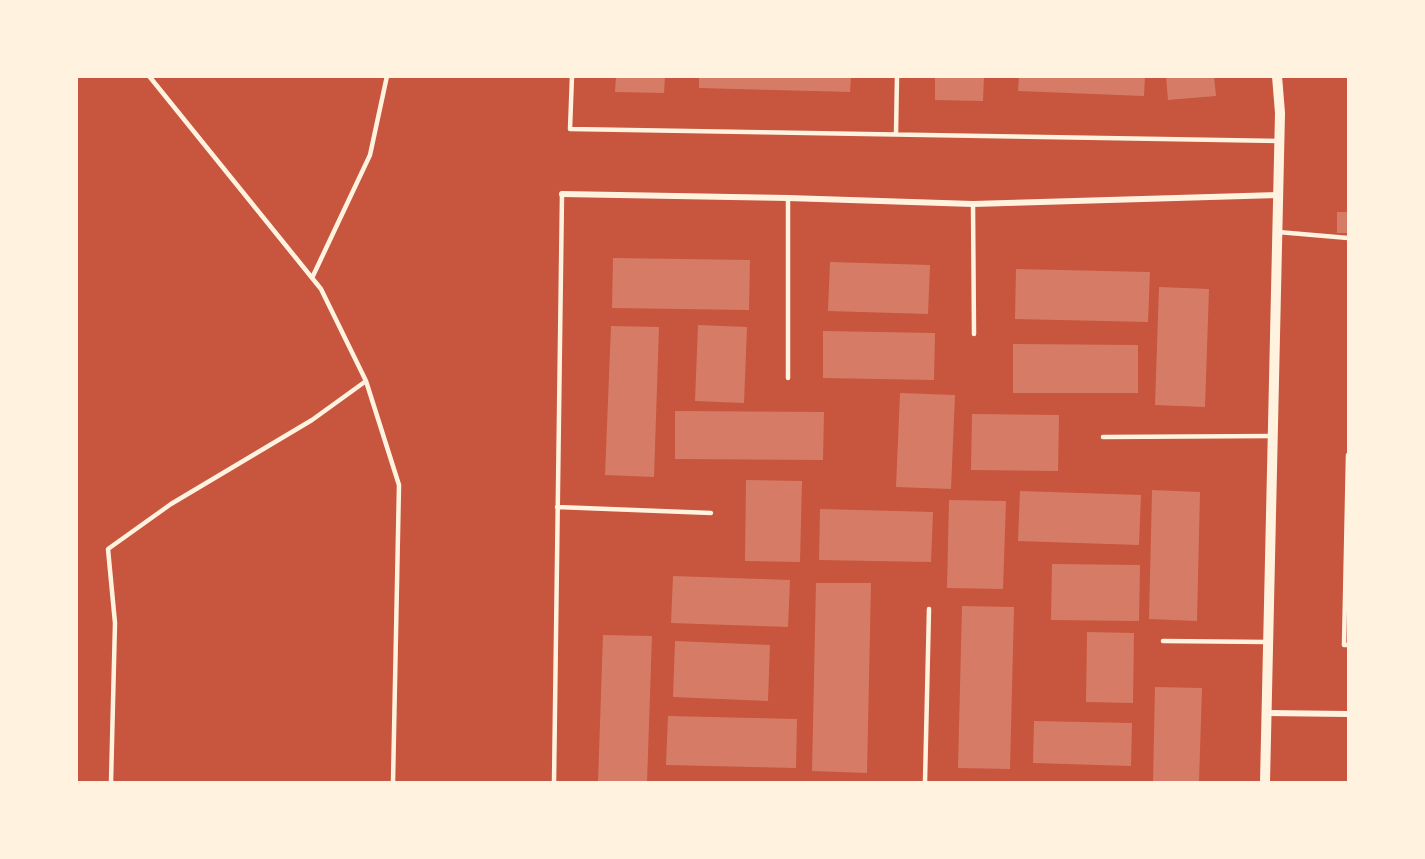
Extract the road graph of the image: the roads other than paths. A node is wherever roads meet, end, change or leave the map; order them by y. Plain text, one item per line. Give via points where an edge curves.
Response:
1 (149, 76) edge
2 (387, 76) edge
3 (572, 76) edge
4 (897, 76) edge
5 (1277, 76) edge
6 (896, 134) junction
7 (1280, 141) junction
8 (562, 194) joint
9 (1278, 195) junction
10 (788, 198) junction
11 (973, 204) junction
12 (1278, 232) junction
13 (1348, 238) edge
14 (312, 278) junction
15 (974, 334) dead end
16 (788, 378) dead end
17 (366, 381) junction
18 (1273, 436) junction
19 (1103, 437) dead end
20 (1348, 455) edge
21 (557, 507) junction
22 (711, 513) dead end
23 (929, 609) dead end
24 (1163, 641) dead end
25 (1268, 642) junction
26 (1348, 645) edge
27 (1266, 713) junction
28 (1348, 714) edge
29 (111, 783) edge
30 (393, 783) edge
31 (554, 783) edge
32 (926, 783) edge
33 (1265, 783) edge

1 - 14 lane
2 - 14 lane via 370,155
3 - 6 lane via 570,129
4 - 6 lane
5 - 7 street
6 - 7 lane
7 - 9 street
8 - 10 street
8 - 21 lane
9 - 11 street
9 - 12 street
10 - 11 street
10 - 16 lane
11 - 15 lane
12 - 13 lane
12 - 18 street
14 - 17 lane
17 - 29 lane via 312,420 171,504 108,549 115,623
17 - 30 lane via 399,485
18 - 19 lane
18 - 25 street
20 - 26 lane via 1344,645
21 - 22 lane
21 - 31 lane
23 - 32 lane
24 - 25 lane
25 - 27 street
27 - 28 street
27 - 33 street

